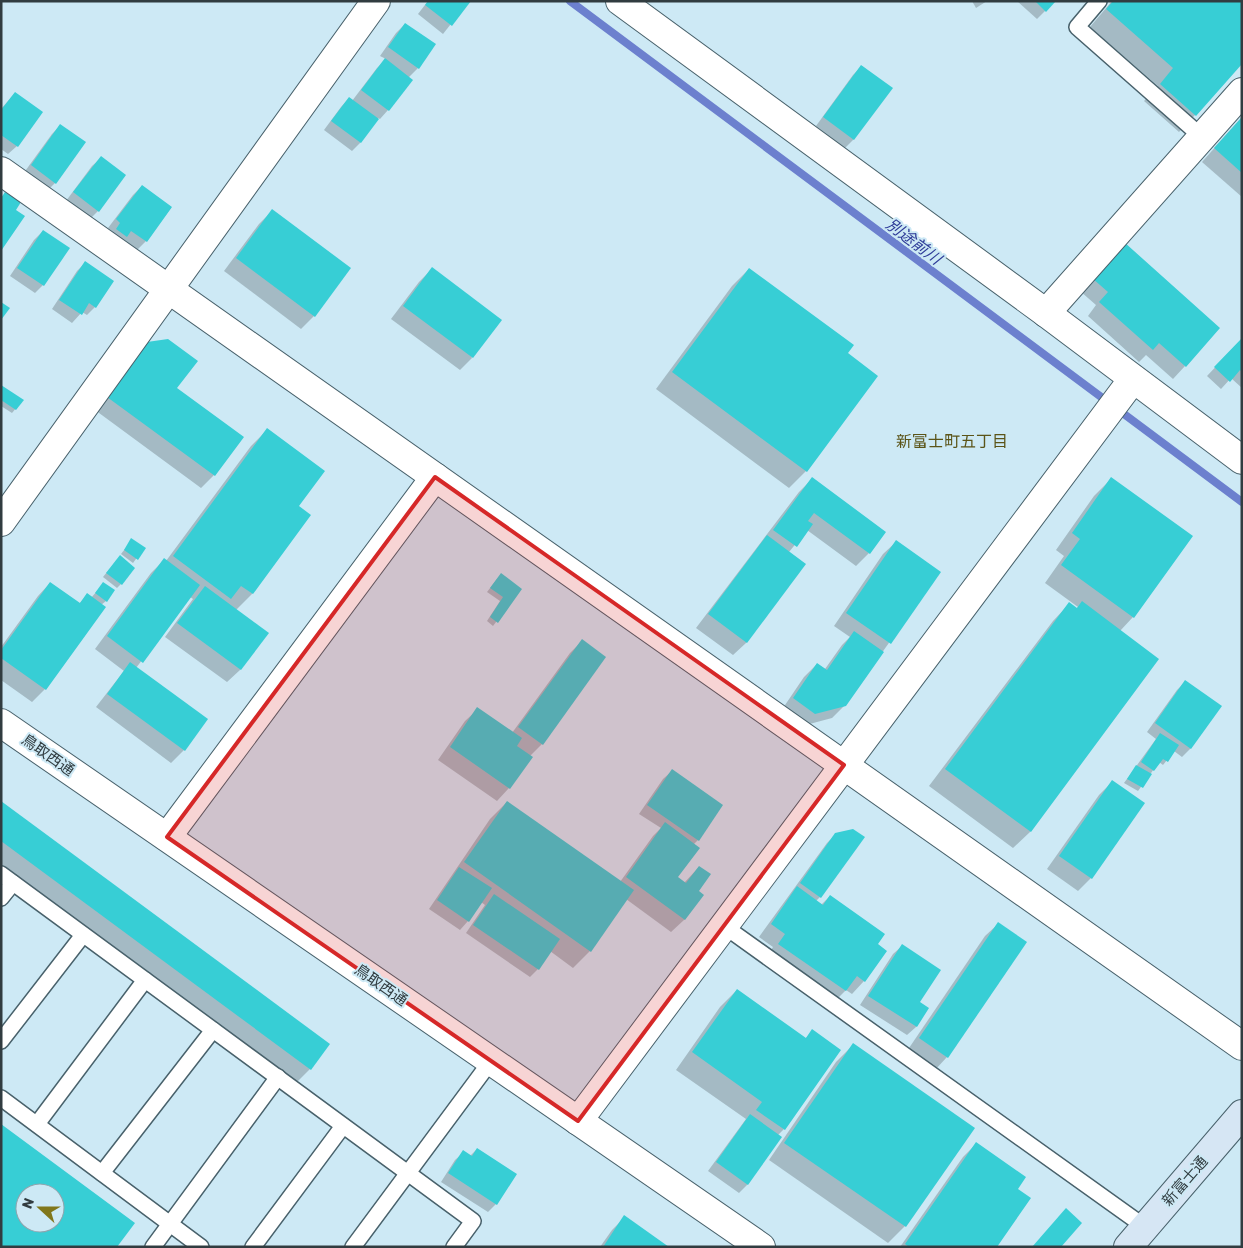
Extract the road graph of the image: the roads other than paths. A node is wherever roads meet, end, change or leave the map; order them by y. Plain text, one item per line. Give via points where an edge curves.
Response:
1 (376, 1) edge
2 (620, 1) edge
3 (1099, 1) edge
4 (1242, 92) edge
5 (1202, 137) junction
6 (1, 171) edge
7 (169, 289) junction
8 (1046, 313) junction
9 (1133, 378) junction
10 (1242, 460) edge
11 (435, 477) junction
12 (1, 522) edge
13 (1, 723) edge
14 (844, 766) junction
15 (167, 837) junction
16 (7, 878) edge
17 (1, 898) edge
18 (724, 926) junction
19 (83, 934) junction
20 (146, 980) junction
21 (213, 1030) junction
22 (1, 1041) edge
23 (1242, 1046) edge
24 (491, 1061) junction
25 (278, 1077) junction
26 (1, 1098) edge
27 (1242, 1114) edge
28 (578, 1120) junction
29 (37, 1124) junction
30 (343, 1126) junction
31 (408, 1172) junction
32 (102, 1173) junction
33 (170, 1223) junction
34 (1136, 1237) edge
35 (153, 1247) edge
36 (201, 1247) edge
37 (253, 1247) edge
38 (353, 1247) edge
39 (454, 1247) edge
40 (761, 1247) edge

1 - 7 street
2 - 8 street
3 - 5 lane via 1077,26
4 - 5 street
5 - 8 street
6 - 7 street
7 - 11 street
7 - 12 street
8 - 9 street
9 - 10 street
9 - 14 street
11 - 14 street
11 - 15 street
13 - 15 street, 鳥取西通
14 - 18 street
14 - 23 street
15 - 24 street, 鳥取西通
16 - 17 lane
16 - 19 lane
18 - 28 street
18 - 34 lane
19 - 20 lane
19 - 22 lane
20 - 21 lane
20 - 29 lane
21 - 25 lane
21 - 32 lane
24 - 28 street, 鳥取西通
24 - 31 lane
25 - 30 lane
25 - 33 lane
26 - 29 lane
27 - 34 street, 新富士通
28 - 40 street, 鳥取西通
29 - 32 lane
30 - 31 lane
30 - 37 lane
31 - 38 lane
31 - 39 lane via 473,1221
32 - 33 lane
33 - 35 lane
33 - 36 lane

